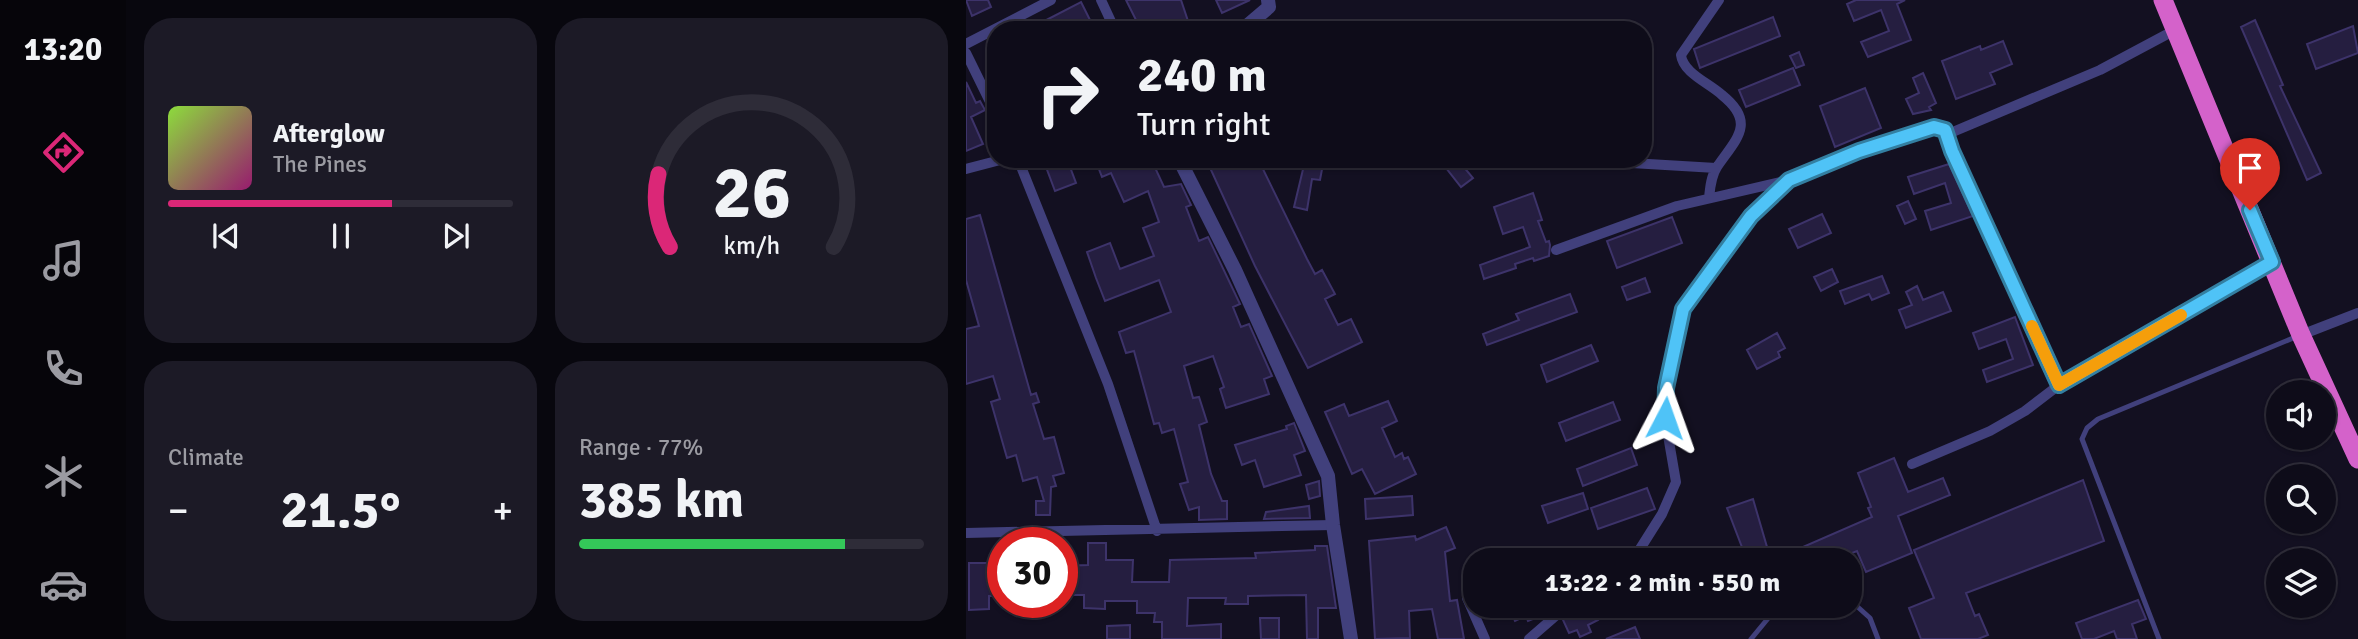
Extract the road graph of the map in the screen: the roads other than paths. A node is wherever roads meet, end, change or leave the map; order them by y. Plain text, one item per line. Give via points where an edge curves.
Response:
1 (1051, 0) edge
2 (1101, 0) edge
3 (1268, 0) edge
4 (1718, 0) edge
5 (2163, 0) edge
6 (1010, 21) edge
7 (1111, 21) edge
8 (1253, 21) edge
9 (2175, 30) junction
10 (987, 33) edge
11 (966, 44) edge
12 (966, 53) edge
13 (987, 96) edge
14 (1948, 134) junction
15 (987, 163) edge
16 (1652, 164) edge
17 (1022, 168) edge
18 (1183, 168) edge
19 (1716, 168) junction
20 (966, 169) edge
21 (1789, 180) junction
22 (1709, 198) junction
23 (1556, 250) dead end
24 (2272, 262) junction
25 (2358, 313) edge
26 (2301, 335) junction
27 (2059, 385) junction
28 (2358, 459) edge
29 (1912, 464) dead end
30 (1333, 525) junction
31 (1157, 531) junction
32 (966, 533) edge
33 (1641, 548) edge
34 (1862, 611) edge
35 (1476, 618) edge
36 (1554, 618) edge
37 (1768, 618) edge
38 (1351, 639) edge
39 (1485, 639) edge
40 (1530, 639) edge
41 (1751, 639) edge
42 (1878, 639) edge
43 (2159, 639) edge

1 - 6 street
2 - 7 street
3 - 8 street via 1269,8
4 - 19 street via 1681,55 1685,68 1732,103 1740,115 1742,128 1736,143
5 - 9 highway
9 - 14 street via 2100,70
9 - 24 highway
10 - 11 street
12 - 13 street
14 - 21 street via 1934,127
14 - 27 street
15 - 20 street
16 - 19 street
17 - 31 street via 1103,371
18 - 30 street via 1235,270 1328,476
19 - 22 street
21 - 22 street
21 - 33 street via 1751,216 1683,309 1666,388 1665,418 1676,482
22 - 23 street
24 - 26 highway
24 - 27 street
25 - 26 street
26 - 28 highway
26 - 43 lane via 2098,419 2087,428 2082,439
27 - 29 street via 1990,431
30 - 31 street
30 - 38 street
31 - 32 street
34 - 42 lane
35 - 39 street
36 - 40 street
37 - 41 lane

